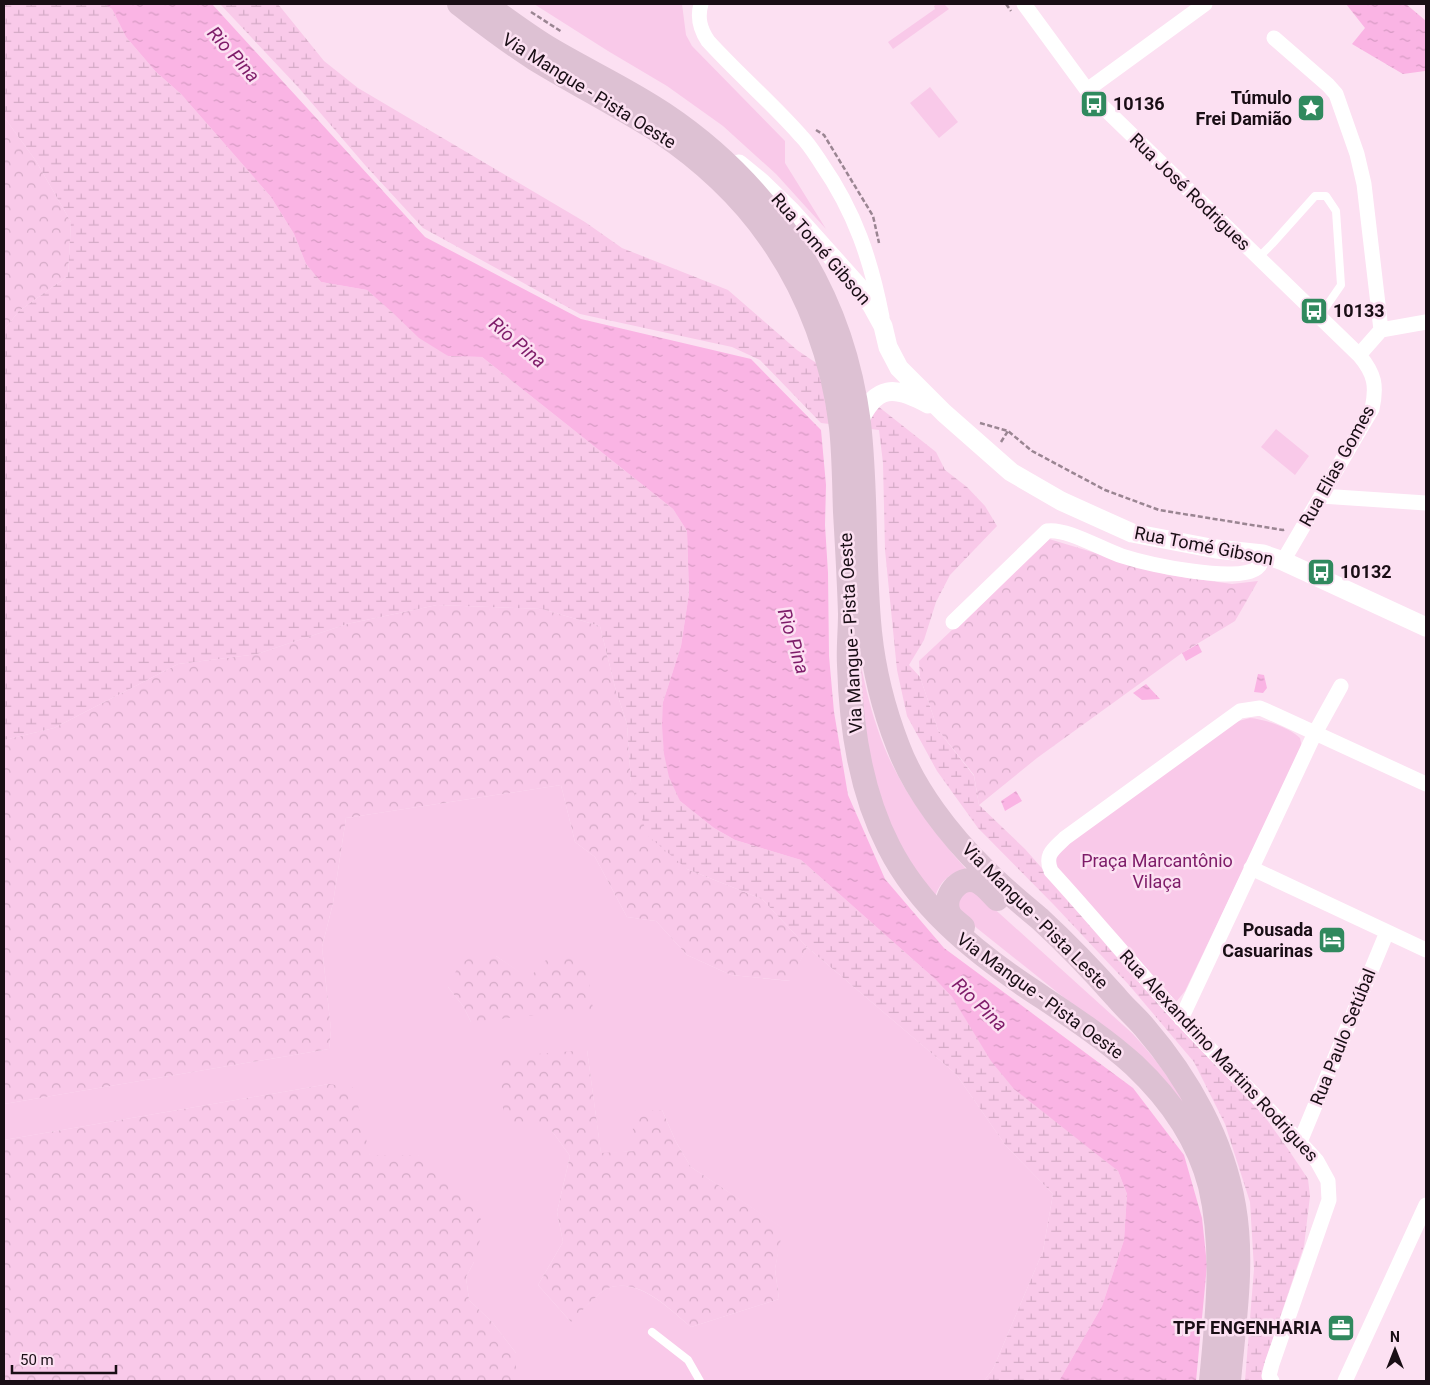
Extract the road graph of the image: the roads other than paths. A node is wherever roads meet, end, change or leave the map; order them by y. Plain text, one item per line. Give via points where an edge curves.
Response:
1 (459, 4) edge
2 (486, 4) edge
3 (701, 4) edge
4 (1024, 4) edge
5 (1205, 4) edge
6 (503, 11) edge
7 (1274, 38) dead end
8 (1087, 90) junction
9 (665, 115) junction
10 (1258, 258) junction
11 (1319, 317) junction
12 (1426, 322) edge
13 (883, 326) junction
14 (1381, 330) junction
15 (1359, 355) junction
16 (1370, 368) joint
17 (944, 413) junction
18 (854, 437) junction
19 (1321, 496) junction
20 (1426, 503) edge
21 (1263, 554) junction
22 (1283, 561) junction
23 (954, 622) dead end
24 (1426, 627) edge
25 (1342, 686) dead end
26 (1315, 734) junction
27 (1426, 784) edge
28 (1251, 868) junction
29 (1387, 932) junction
30 (1426, 950) edge
31 (1031, 990) junction
32 (1181, 1019) junction
33 (1150, 1034) junction
34 (1300, 1142) junction
35 (1426, 1205) edge
36 (652, 1332) dead end
37 (700, 1381) edge
38 (1211, 1381) edge
39 (1229, 1381) edge
40 (1272, 1381) edge
41 (1345, 1381) edge

1 - 18 main road, Via Mangue - Pista Oeste via 504,39 662,134 717,176 745,206 770,238 797,283 814,320 829,366 841,423
2 - 6 main road, Via Mangue - Pista Leste
3 - 13 street via 700,22 708,41 803,137 830,176 858,231 871,267
4 - 8 street, Rua José Rodrigues
5 - 8 street
6 - 9 main road, Via Mangue - Pista Leste via 547,46
7 - 14 street via 1336,94 1364,184
8 - 10 street, Rua José Rodrigues
9 - 13 street, Rua Tomé Gibson via 719,148 761,182 859,287
9 - 18 main road, Via Mangue - Pista Leste via 726,162 761,198 799,252 826,302 847,360
10 - 11 street, Rua José Rodrigues
10 - 11 lane via 1315,196 1326,196 1336,211 1341,285
11 - 15 street, Rua José Rodrigues
12 - 14 street
13 - 17 street, Rua Tomé Gibson via 888,347 899,368
14 - 15 street
15 - 16 street, Rua José Rodrigues
16 - 19 street, Rua Elias Gomes via 1376,392 1372,410
17 - 18 street, Rua Tomé Gibson via 908,393 883,393 872,399 864,410
17 - 21 street, Rua Tomé Gibson via 1011,472 1061,501 1105,521 1159,538
18 - 31 main road, Via Mangue - Pista Oeste via 849,662 851,701 864,782 888,846 915,889 952,931
18 - 33 main road, Via Mangue - Pista Leste via 870,634 885,710 899,750 928,802 982,868 1049,927
19 - 20 street
19 - 22 street, Rua Elias Gomes
21 - 22 street, Rua Tomé Gibson
21 - 23 street via 1262,563 1245,573 1196,571 1122,556 1069,534 1046,531
22 - 24 street, Rua Tomé Gibson
25 - 26 street
26 - 27 street
26 - 28 street
26 - 32 street, Rua Alexandrino Martins Rodrigues via 1260,708 1240,711 1050,852 1047,862 1051,871
28 - 29 street
28 - 32 street
29 - 30 street
29 - 34 street, Rua Paulo Setúbal
31 - 33 main road via 949,914 948,898 961,882 972,880 982,884
31 - 38 main road, Via Mangue - Pista Oeste via 1106,1042 1134,1066 1176,1112 1194,1145 1210,1186 1216,1226 1218,1276
32 - 34 street, Rua Alexandrino Martins Rodrigues
33 - 39 main road, Via Mangue - Pista Leste via 1193,1095 1210,1126 1231,1192 1238,1254
34 - 40 street, Rua Alexandrino Martins Rodrigues via 1317,1161 1328,1181 1329,1200 1272,1364 1269,1376
35 - 41 street
36 - 37 lane via 688,1360

